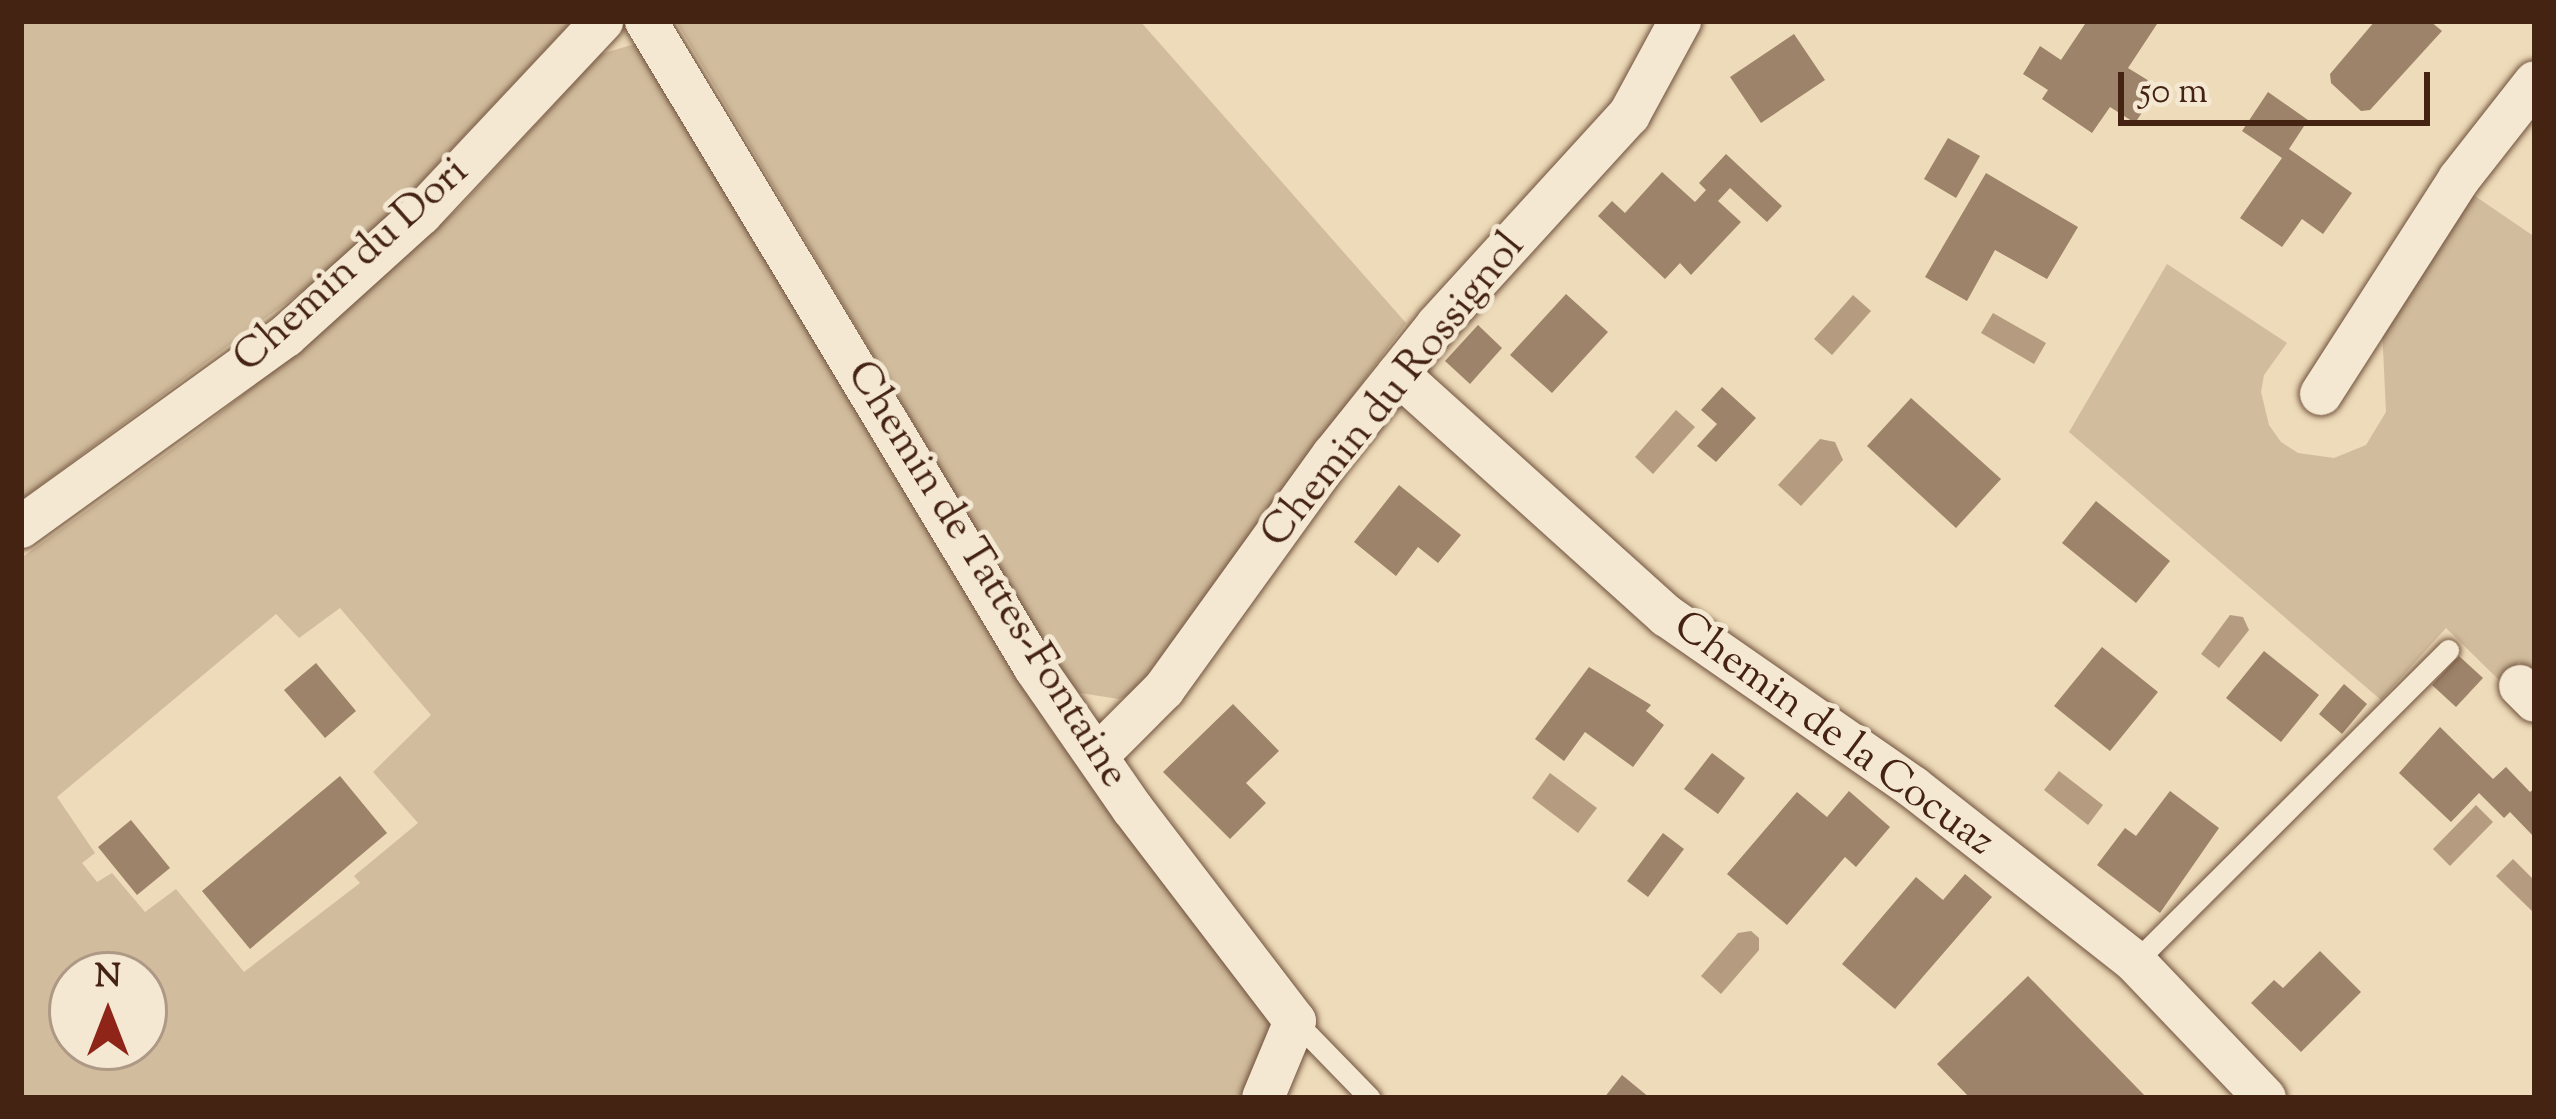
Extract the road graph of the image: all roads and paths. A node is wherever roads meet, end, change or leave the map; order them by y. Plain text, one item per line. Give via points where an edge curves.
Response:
1 (602, 21) edge
2 (646, 21) edge
3 (1680, 21) edge
4 (2535, 82) edge
5 (1398, 374) junction
6 (2321, 394) dead end
7 (21, 527) edge
8 (2447, 650) dead end
9 (1098, 755) junction
10 (2134, 962) junction
11 (1295, 1021) junction
12 (1263, 1098) edge
13 (1370, 1098) edge
14 (2265, 1098) edge

1 - 7 street, Chemin du Dori via 421,214 286,336
2 - 9 street, Chemin de Tattes-Fontaine via 1035,668
3 - 5 street, Chemin du Rossignol via 1629,115
4 - 6 street via 2458,179
5 - 9 street, Chemin du Rossignol via 1164,689
5 - 10 street, Chemin de la Cocuaz via 1667,616 1913,787
8 - 10 lane
9 - 11 street, Chemin de Tattes-Fontaine
10 - 14 street, Chemin de la Cocuaz
11 - 12 street
11 - 13 lane, Chemin de Tattes-Fontaine

